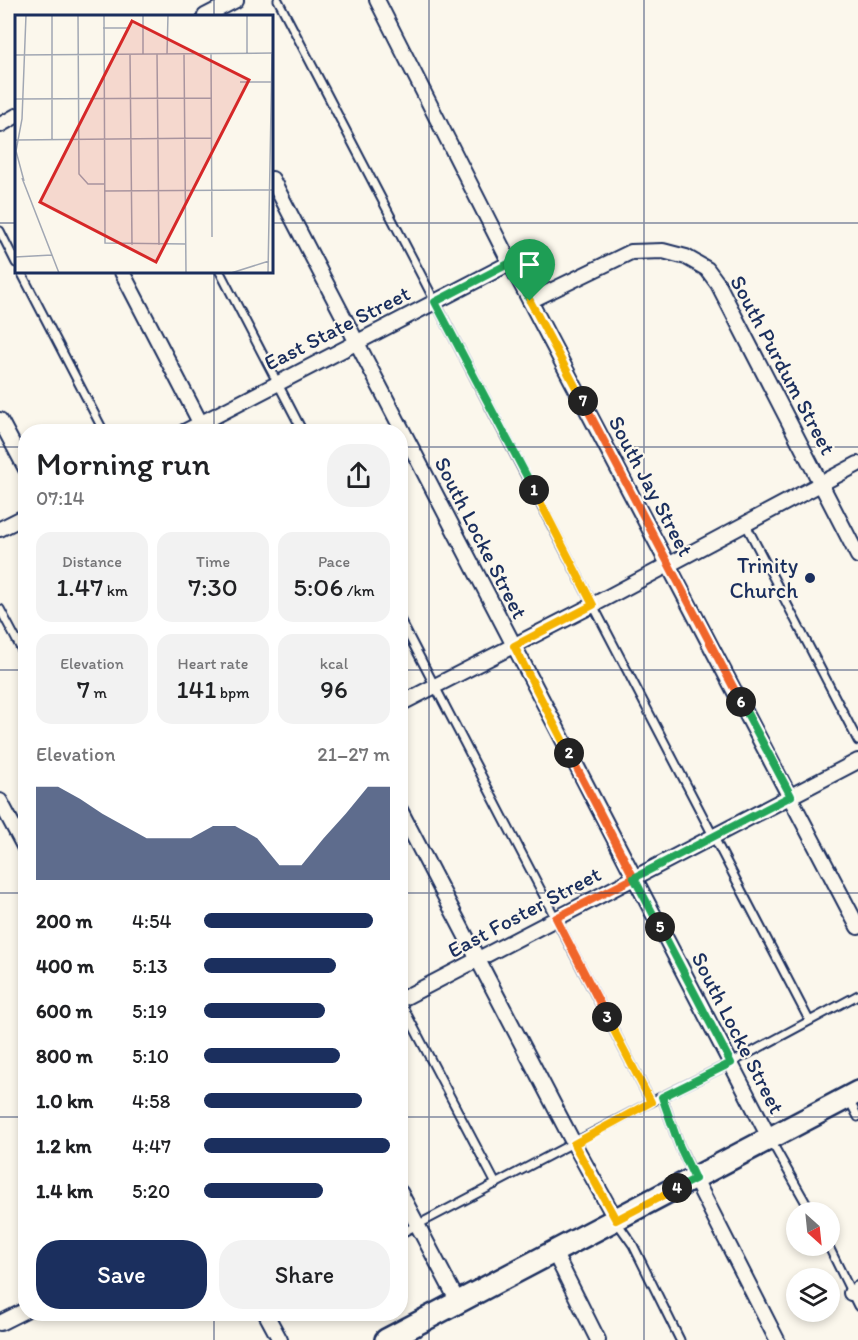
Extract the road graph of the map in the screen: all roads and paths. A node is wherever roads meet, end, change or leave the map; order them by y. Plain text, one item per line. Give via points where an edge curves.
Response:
1 (236, 0) edge
2 (278, 0) edge
3 (377, 0) edge
4 (207, 15) edge
5 (15, 117) edge
6 (0, 125) edge
7 (273, 181) edge
8 (0, 231) edge
9 (15, 261) edge
10 (510, 263) junction
11 (22, 273) edge
12 (123, 273) edge
13 (221, 273) edge
14 (530, 301) junction
15 (435, 302) junction
16 (357, 342) junction
17 (278, 382) junction
18 (0, 420) edge
19 (101, 424) edge
20 (201, 424) edge
21 (210, 424) edge
22 (299, 424) edge
23 (399, 424) edge
24 (408, 441) edge
25 (18, 454) edge
26 (858, 464) edge
27 (820, 483) junction
28 (18, 520) edge
29 (746, 523) junction
30 (0, 530) edge
31 (858, 556) edge
32 (668, 564) junction
33 (593, 605) junction
34 (0, 609) edge
35 (408, 634) edge
36 (18, 643) edge
37 (514, 646) junction
38 (435, 686) junction
39 (408, 700) edge
40 (858, 741) edge
41 (858, 761) edge
42 (791, 796) junction
43 (0, 801) edge
44 (408, 825) edge
45 (18, 835) edge
46 (714, 837) junction
47 (634, 878) junction
48 (556, 918) junction
49 (858, 927) edge
50 (478, 960) junction
51 (858, 995) edge
52 (408, 997) edge
53 (408, 1016) edge
54 (809, 1020) junction
55 (731, 1063) junction
56 (853, 1095) edge
57 (662, 1097) junction
58 (651, 1102) junction
59 (858, 1118) edge
60 (770, 1139) junction
61 (574, 1144) junction
62 (695, 1179) junction
63 (496, 1184) junction
64 (805, 1202) edge
65 (408, 1207) edge
66 (616, 1220) junction
67 (418, 1225) junction
68 (408, 1230) edge
69 (554, 1252) junction
70 (834, 1256) edge
71 (855, 1291) edge
72 (458, 1302) junction
73 (858, 1306) edge
74 (18, 1314) edge
75 (270, 1321) edge
76 (0, 1323) edge
77 (280, 1340) edge
78 (386, 1340) edge
79 (598, 1340) edge
80 (680, 1340) edge
81 (777, 1340) edge

1 - 4 street
2 - 15 lane
3 - 10 street, South Jay Street
5 - 6 street
7 - 16 street, South Locke Street
8 - 9 lane
10 - 14 street, South Jay Street
10 - 15 street, East State Street
11 - 19 lane
12 - 20 street
13 - 17 lane
14 - 27 street, South Purdum Street via 632,252 663,251 698,262 718,284
14 - 32 street, South Jay Street
15 - 16 street, East State Street
15 - 33 lane
16 - 17 street, East State Street
16 - 23 street, South Locke Street
17 - 21 street, East State Street
17 - 22 lane
18 - 25 street
24 - 37 street, South Locke Street
26 - 27 street
27 - 29 street
27 - 31 street, South Purdum Street
28 - 30 street
29 - 32 street
29 - 40 lane
32 - 33 street
32 - 42 street, South Jay Street
33 - 37 street
33 - 46 lane
34 - 36 lane
35 - 38 lane
37 - 38 street
37 - 47 street, South Locke Street
38 - 39 street
38 - 48 lane
41 - 42 street, East Foster Street
42 - 46 street, East Foster Street
42 - 49 street, South Jay Street
43 - 45 street
44 - 50 street
46 - 47 street, East Foster Street
46 - 54 lane
47 - 48 street, East Foster Street
47 - 55 street, South Locke Street
48 - 50 street, East Foster Street
48 - 58 lane
50 - 52 street, East Foster Street
50 - 61 street
51 - 54 lane
53 - 63 lane
54 - 55 lane
55 - 57 lane
55 - 60 street, South Locke Street
56 - 59 lane
56 - 60 main road
57 - 58 lane
57 - 62 lane
58 - 61 lane
60 - 62 main road
60 - 64 lane
61 - 63 lane
61 - 66 street
62 - 66 main road
62 - 81 street
63 - 67 lane
65 - 67 street
66 - 69 main road
66 - 80 lane via 633,1245
67 - 68 lane
67 - 72 street
69 - 72 main road
69 - 79 street
70 - 71 lane
71 - 73 lane
72 - 78 main road
74 - 76 street
75 - 77 street

